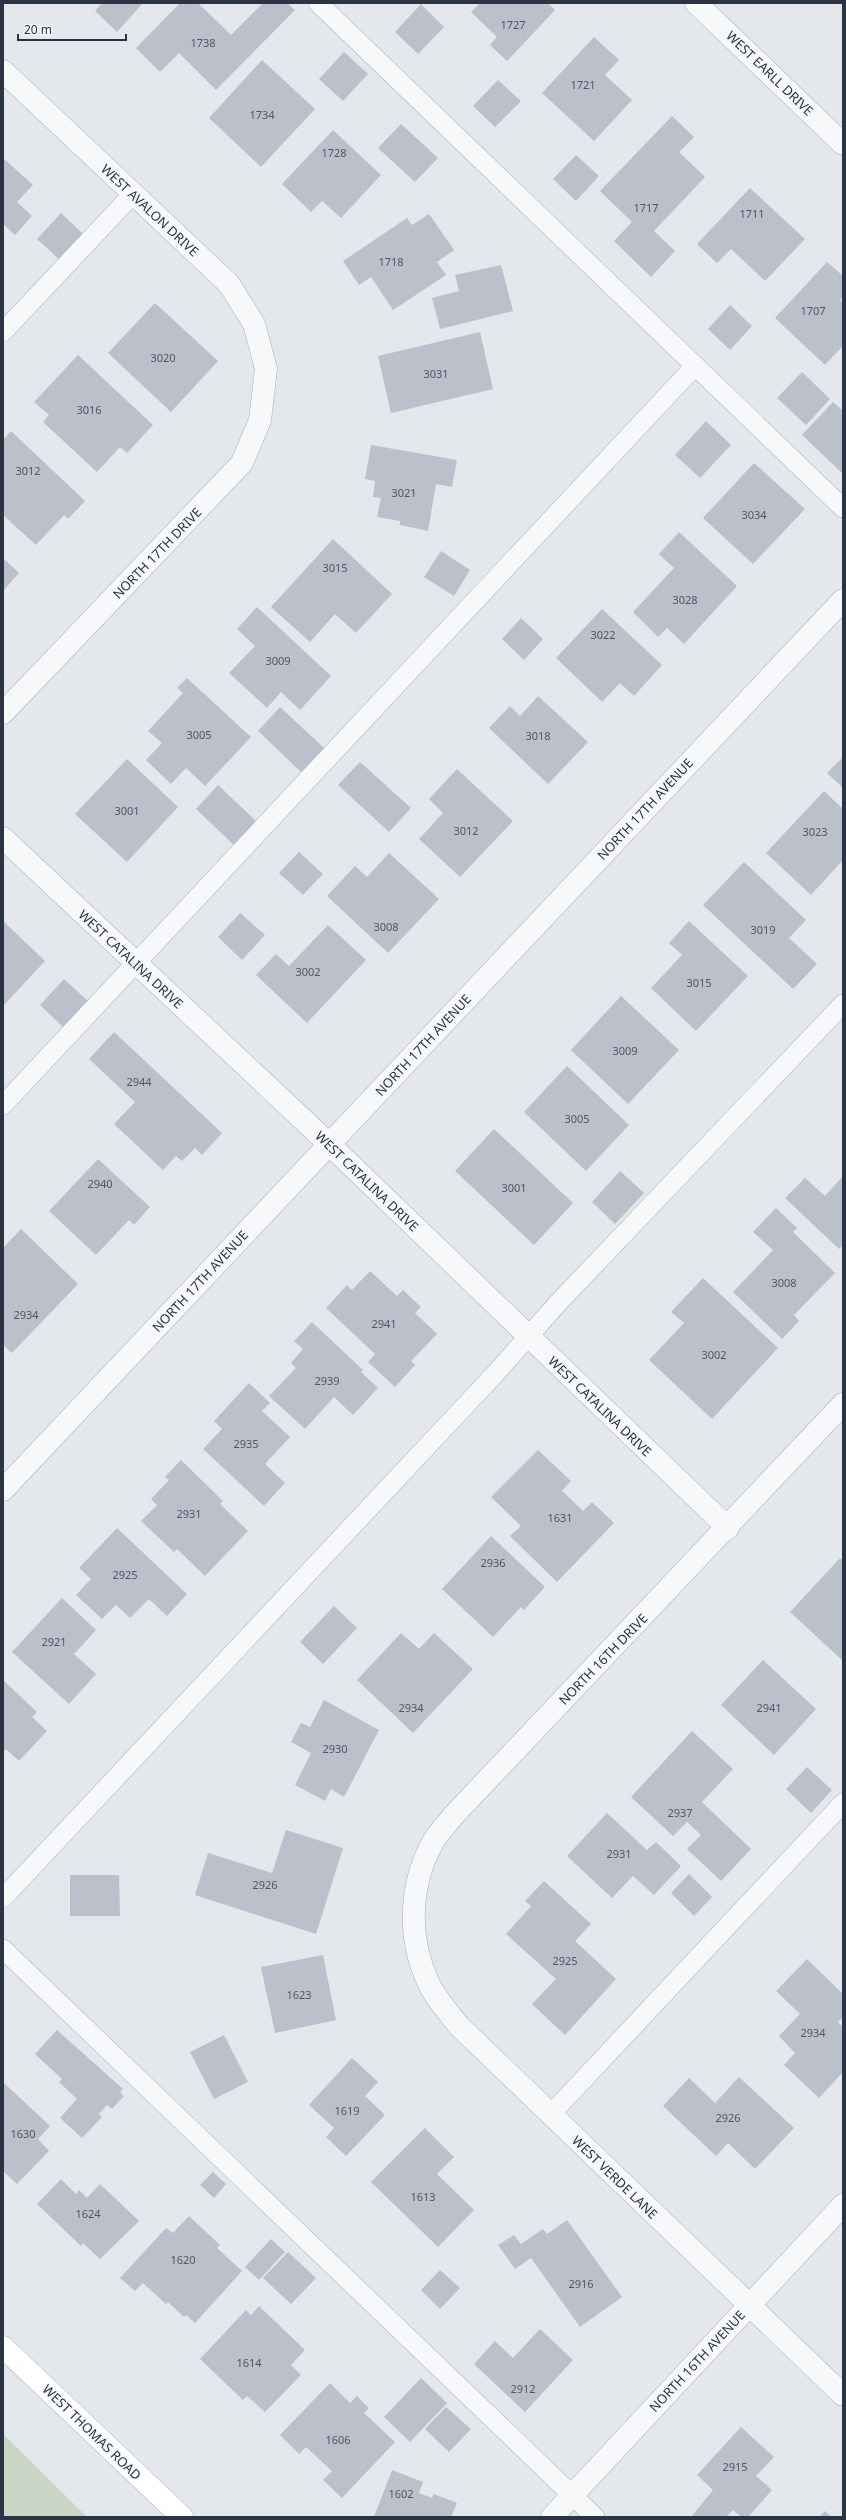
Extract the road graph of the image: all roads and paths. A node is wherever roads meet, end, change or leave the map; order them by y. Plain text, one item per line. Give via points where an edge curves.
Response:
1 (318, 3) edge
2 (696, 3) edge
3 (3, 71) edge
4 (843, 144) edge
5 (133, 194) junction
6 (3, 332) edge
7 (694, 367) junction
8 (266, 369) joint
9 (843, 508) edge
10 (843, 600) edge
11 (3, 713) edge
12 (3, 838) edge
13 (137, 964) junction
14 (843, 1004) edge
15 (3, 1105) edge
16 (329, 1144) junction
17 (528, 1336) junction
18 (843, 1404) edge
19 (3, 1490) edge
20 (728, 1528) junction
21 (843, 1803) edge
22 (3, 1898) edge
23 (415, 1940) joint
24 (3, 1949) edge
25 (550, 2115) junction
26 (843, 2205) edge
27 (748, 2305) junction
28 (3, 2347) edge
29 (843, 2395) edge
30 (573, 2495) junction
31 (182, 2517) edge
32 (552, 2517) edge
33 (595, 2517) edge

1 - 7 lane
2 - 4 street, WEST EARLL DRIVE
3 - 5 street, WEST AVALON DRIVE
5 - 6 lane
5 - 8 street, WEST AVALON DRIVE via 229,284 254,324
7 - 9 lane
7 - 13 lane
8 - 11 street, NORTH 17TH DRIVE via 260,420 242,463
10 - 16 street, NORTH 17TH AVENUE
12 - 13 street, WEST CATALINA DRIVE
13 - 15 lane
13 - 16 street, WEST CATALINA DRIVE
14 - 17 lane
16 - 17 street, WEST CATALINA DRIVE
16 - 19 street, NORTH 17TH AVENUE
17 - 20 street, WEST CATALINA DRIVE
17 - 22 lane
18 - 20 street, NORTH 16TH DRIVE
20 - 23 street, NORTH 16TH DRIVE via 434,1839 421,1866 414,1895
21 - 25 lane
23 - 25 street, WEST VERDE LANE via 429,1984 459,2026
24 - 30 lane
25 - 27 street, WEST VERDE LANE
26 - 27 street, NORTH 16TH AVENUE
27 - 29 street, WEST VERDE LANE
27 - 30 street, NORTH 16TH AVENUE
28 - 31 main road, WEST THOMAS ROAD
30 - 32 street, NORTH 16TH AVENUE
30 - 33 lane

